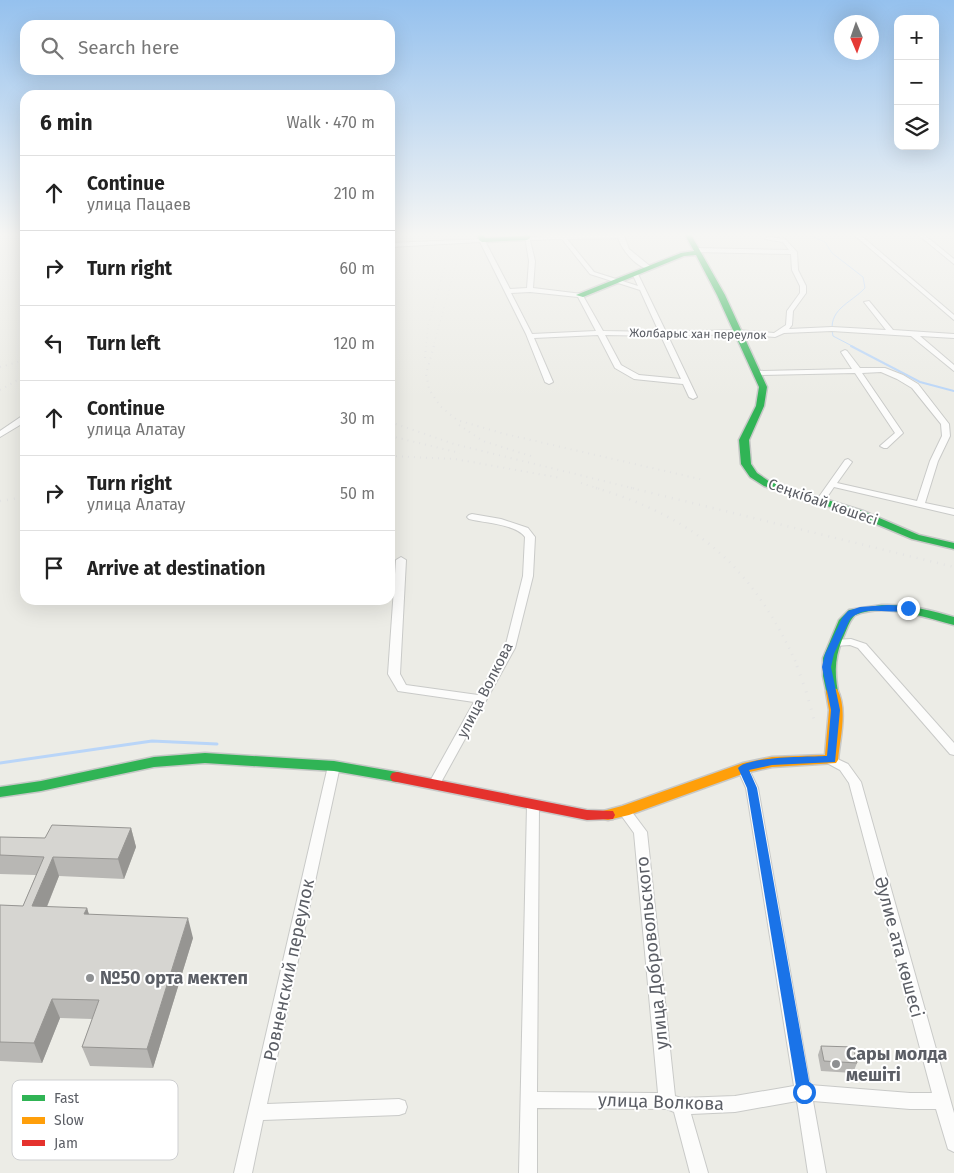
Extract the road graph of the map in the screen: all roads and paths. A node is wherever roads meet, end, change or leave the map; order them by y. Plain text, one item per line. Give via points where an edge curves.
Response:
1 (505, 288) edge
2 (600, 288) edge
3 (638, 288) edge
4 (718, 288) edge
5 (803, 288) edge
6 (918, 288) edge
7 (642, 289) joint
8 (530, 290) joint
9 (507, 291) junction
10 (580, 296) junction
11 (867, 302) dead end
12 (954, 318) edge
13 (783, 331) junction
14 (738, 332) junction
15 (891, 332) junction
16 (599, 333) junction
17 (662, 334) junction
18 (913, 334) junction
19 (530, 336) junction
20 (954, 336) edge
21 (846, 352) dead end
22 (954, 369) edge
23 (860, 371) junction
24 (757, 373) junction
25 (549, 382) dead end
26 (685, 382) junction
27 (693, 397) dead end
28 (20, 421) edge
29 (0, 434) edge
30 (884, 446) dead end
31 (848, 462) dead end
32 (831, 484) junction
33 (820, 501) junction
34 (920, 504) junction
35 (954, 512) edge
36 (472, 517) dead end
37 (954, 546) edge
38 (401, 560) dead end
39 (954, 621) edge
40 (834, 643) junction
41 (481, 699) junction
42 (954, 751) edge
43 (831, 760) junction
44 (334, 766) junction
45 (742, 768) junction
46 (435, 783) junction
47 (0, 792) edge
48 (532, 805) junction
49 (624, 811) junction
50 (804, 1092) junction
51 (530, 1100) junction
52 (942, 1101) junction
53 (674, 1103) junction
54 (399, 1107) dead end
55 (257, 1112) junction
56 (954, 1144) edge
57 (243, 1173) edge
58 (528, 1173) edge
59 (699, 1173) edge
60 (817, 1173) edge

1 - 9 street
2 - 10 street
3 - 7 street
4 - 14 street, Сеңкібай көшесі
5 - 13 street via 803,293 790,311 789,325
6 - 12 street
7 - 17 street
8 - 9 street
8 - 10 street
9 - 19 street
10 - 16 street
11 - 15 street
13 - 14 street, Жолбарыс хан переулок via 775,335
13 - 15 street, Жолбарыс хан переулок
14 - 17 street, Жолбарыс хан переулок
14 - 24 street, Сеңкібай көшесі
15 - 18 street, Жолбарыс хан переулок
16 - 17 street, Жолбарыс хан переулок
16 - 19 street, Жолбарыс хан переулок
16 - 26 street via 618,366 637,377
17 - 26 street
18 - 20 street, Жолбарыс хан переулок
18 - 22 street
19 - 25 street
21 - 23 street
23 - 24 street
23 - 30 street via 899,434
23 - 34 street via 882,370 915,386 945,424 946,436
24 - 33 street, Сеңкібай көшесі via 763,388 760,406 744,440 746,464 753,475 767,484
26 - 27 street
28 - 29 street
31 - 32 street
32 - 33 street
32 - 34 street
33 - 37 street, Сеңкібай көшесі via 916,537
34 - 35 street
36 - 41 street, улица Волкова via 518,527 530,537 528,576 510,648
38 - 41 street via 394,674 402,688
39 - 40 street via 908,608 860,610 846,618
40 - 42 street via 851,642 862,646
40 - 43 street via 827,667 836,710
41 - 46 street, улица Волкова
43 - 45 street via 772,762
43 - 52 street, Әулие ата көшесі via 844,767 855,782
44 - 46 street
44 - 47 street via 196,759 154,762
44 - 55 street, Ровненский переулок
45 - 49 street
45 - 50 street via 752,788
46 - 48 street
48 - 49 street via 587,815
48 - 51 street
49 - 53 street, улица Добровольского via 640,832
50 - 52 street, улица Волкова
50 - 53 street, улица Волкова via 735,1104
50 - 60 street
51 - 53 street, улица Волкова
51 - 58 street
52 - 56 street, Әулие ата көшесі
53 - 59 street, улица Добровольского
54 - 55 street
55 - 57 street, Ровненский переулок

